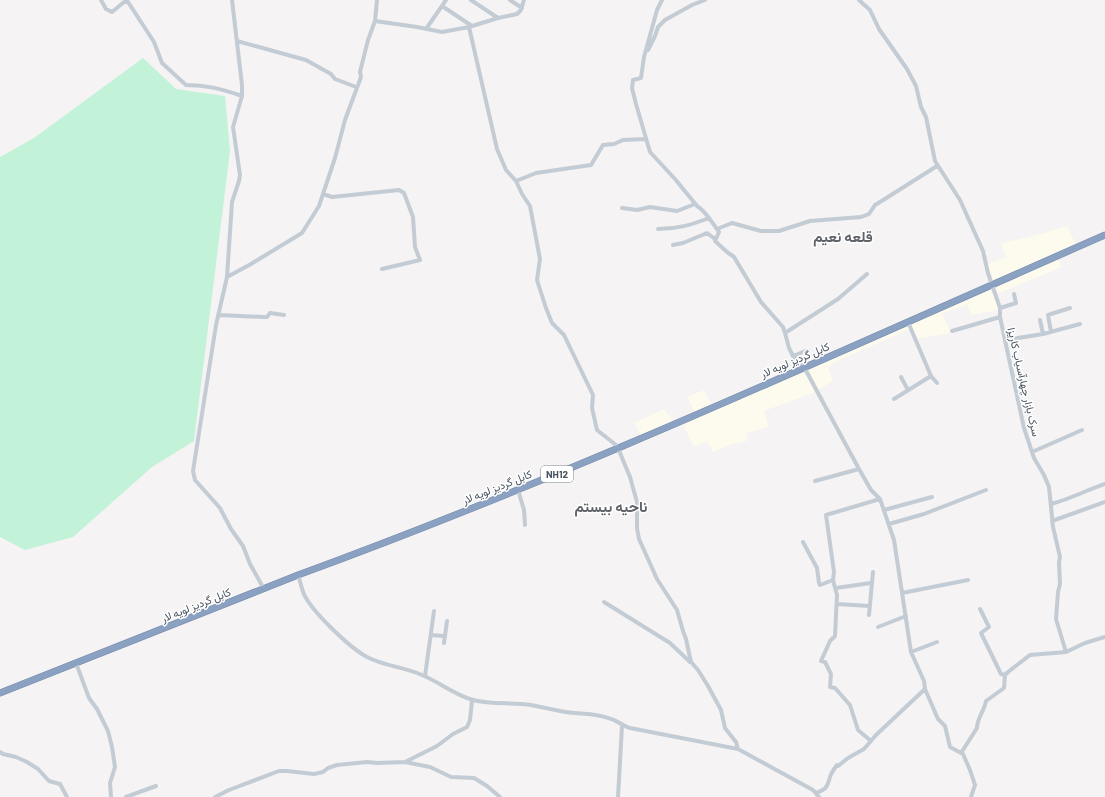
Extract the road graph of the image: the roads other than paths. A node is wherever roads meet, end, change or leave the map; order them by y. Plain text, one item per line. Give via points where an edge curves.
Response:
1 (101, 0) edge
2 (232, 0) edge
3 (377, 0) edge
4 (446, 0) edge
5 (471, 0) edge
6 (510, 0) edge
7 (524, 0) edge
8 (662, 0) edge
9 (705, 0) edge
10 (859, 0) edge
11 (442, 6) junction
12 (522, 8) junction
13 (498, 18) junction
14 (375, 21) junction
15 (471, 26) junction
16 (426, 30) junction
17 (237, 41) junction
18 (644, 57) junction
19 (356, 87) junction
20 (242, 96) junction
21 (646, 139) junction
22 (937, 166) junction
23 (516, 181) junction
24 (323, 194) junction
25 (695, 204) junction
26 (622, 208) dead end
27 (709, 218) junction
28 (658, 229) dead end
29 (717, 229) junction
30 (1105, 235) edge
31 (716, 239) junction
32 (673, 245) dead end
33 (382, 269) dead end
34 (867, 274) dead end
35 (227, 277) junction
36 (992, 284) junction
37 (1014, 294) dead end
38 (1000, 308) junction
39 (1070, 308) dead end
40 (219, 315) junction
41 (284, 315) dead end
42 (1000, 317) junction
43 (1040, 320) dead end
44 (908, 322) junction
45 (1080, 324) dead end
46 (952, 331) dead end
47 (1051, 332) junction
48 (786, 333) junction
49 (1043, 334) junction
50 (1006, 340) junction
51 (808, 350) dead end
52 (793, 356) junction
53 (804, 368) junction
54 (931, 376) junction
55 (900, 377) dead end
56 (937, 383) dead end
57 (908, 390) junction
58 (894, 399) dead end
59 (1082, 430) dead end
60 (618, 448) junction
61 (1032, 452) junction
62 (859, 469) junction
63 (815, 481) dead end
64 (1105, 484) edge
65 (518, 490) junction
66 (986, 490) dead end
67 (932, 497) dead end
68 (880, 499) junction
69 (1105, 502) edge
70 (1051, 504) junction
71 (884, 510) junction
72 (1052, 521) junction
73 (525, 524) dead end
74 (889, 524) junction
75 (803, 542) dead end
76 (872, 572) dead end
77 (298, 576) junction
78 (833, 580) junction
79 (968, 580) dead end
80 (871, 584) junction
81 (836, 588) junction
82 (264, 589) junction
83 (902, 593) junction
84 (604, 602) dead end
85 (837, 604) junction
86 (869, 606) junction
87 (980, 609) dead end
88 (434, 611) dead end
89 (869, 615) dead end
90 (906, 616) junction
91 (447, 621) dead end
92 (878, 627) dead end
93 (431, 635) junction
94 (444, 636) junction
95 (1105, 637) edge
96 (937, 642) dead end
97 (444, 643) dead end
98 (911, 652) junction
99 (1066, 652) junction
100 (691, 662) junction
101 (76, 663) junction
102 (1005, 675) junction
103 (426, 676) junction
104 (925, 689) junction
105 (0, 693) edge
106 (472, 700) junction
107 (622, 726) junction
108 (871, 741) junction
109 (738, 749) junction
110 (0, 752) edge
111 (962, 753) junction
112 (405, 762) junction
113 (156, 786) dead end
114 (818, 795) edge
115 (67, 797) edge
116 (111, 797) edge
117 (126, 797) edge
118 (215, 797) edge
119 (500, 797) edge
120 (618, 797) edge
121 (971, 797) edge

1 - 20 street via 106,9 112,12 124,2 128,2 154,42 162,63 186,85 204,85
2 - 17 street
3 - 14 street
4 - 11 street
5 - 13 street
6 - 12 street
7 - 12 street
8 - 18 street
9 - 18 street via 665,20 658,27
10 - 22 street, سرک بازار چهارآسیاب کاریزا via 870,10 879,29 916,86
11 - 15 street
11 - 16 street
12 - 13 street via 517,14
13 - 15 street
14 - 16 street
14 - 19 street
15 - 16 street via 442,32
15 - 23 street via 497,149 506,170
17 - 19 street via 306,60 335,79
17 - 20 street
18 - 21 street via 641,78 633,80 632,88
19 - 24 street
20 - 35 street via 233,127 240,175 232,202
21 - 23 street via 623,140 603,145 591,165 536,173
21 - 25 street via 650,152
22 - 29 street via 875,205 869,214 861,217 810,221 779,231 761,231 732,223
22 - 36 street, سرک بازار چهارآسیاب کاریزا via 960,200 983,251
23 - 60 street via 530,206 540,259 537,280 546,308 552,323 564,335 593,395 592,408 597,430
24 - 33 street via 332,197 399,190 404,193 413,217 415,247 420,260
24 - 35 street via 319,206 302,233
25 - 26 street via 677,211 650,207 637,210
25 - 27 street via 702,208
27 - 28 street via 674,229
27 - 29 street
29 - 31 street via 719,232
30 - 36 highway, کابل گردیز لویه لار / NH12
31 - 32 street via 707,232
31 - 48 street via 734,257 761,302
34 - 48 street via 838,298
35 - 40 street
36 - 38 street, سرک بازار چهارآسیاب کاریزا
36 - 44 highway, کابل گردیز لویه لار / NH12
37 - 38 street via 1016,303
38 - 42 street, سرک بازار چهارآسیاب کاریزا
39 - 47 street via 1048,315
40 - 41 street
40 - 82 street via 193,471 196,480 220,508 244,546 250,564
42 - 46 street
42 - 50 street, سرک بازار چهارآسیاب کاریزا
43 - 49 street
44 - 53 highway, کابل گردیز لویه لار / NH12
44 - 54 street
45 - 47 street
47 - 49 street
48 - 52 street
49 - 50 street
50 - 61 street, سرک بازار چهارآسیاب کاریزا via 1024,428
51 - 52 street
52 - 53 street
53 - 60 highway, کابل گردیز لویه لار / NH12
53 - 62 street
54 - 56 street
54 - 57 street
55 - 57 street
57 - 58 street
59 - 61 street
60 - 65 highway, کابل گردیز لویه لار / NH12
60 - 100 street via 637,502 637,528 640,539 657,579 678,610
61 - 70 street, سرک بازار چهارآسیاب کاریزا via 1048,487
62 - 63 street
62 - 68 street via 871,490
64 - 70 street
65 - 73 street
65 - 77 highway, کابل گردیز لویه لار / NH12
66 - 74 street via 924,514
67 - 71 street
68 - 71 street
68 - 78 street via 826,515
69 - 72 street
70 - 72 street, سرک بازار چهارآسیاب کاریزا
71 - 74 street
72 - 99 street, سرک بازار چهارآسیاب کاریزا via 1060,557 1056,619
74 - 83 street
75 - 78 street via 817,568 820,585
76 - 80 street
77 - 82 highway, کابل گردیز لویه لار / NH12
77 - 103 street via 307,600 354,649 368,657
78 - 81 street
79 - 83 street
80 - 81 street
80 - 86 street
81 - 85 street
82 - 101 highway, کابل گردیز لویه لار / NH12
83 - 90 street
84 - 100 street via 670,643
85 - 86 street
85 - 108 street via 835,636 821,661 825,662 831,674 830,687 835,688 850,705 858,730
86 - 89 street
87 - 102 street via 989,627 981,633 1000,674
88 - 93 street
90 - 92 street
90 - 98 street
91 - 94 street
93 - 94 street
93 - 103 street
94 - 97 street
95 - 99 street
96 - 98 street
98 - 104 street
99 - 102 street via 1030,655
100 - 109 street via 701,674 721,710 725,728
101 - 105 highway, کابل گردیز لویه لار / NH12
101 - 116 street via 89,698 108,731 115,767 110,783
102 - 111 street via 1004,688 986,701 977,728
103 - 106 street
104 - 108 street
104 - 111 street via 938,719 946,726 950,747
106 - 107 street via 591,714 611,718
106 - 112 street via 467,727
107 - 109 street
107 - 120 street
108 - 114 street via 864,750 837,766 828,786
109 - 114 street
110 - 115 street via 38,769 49,781 60,784
111 - 121 street via 974,779
112 - 118 street via 337,765 314,774 279,771
112 - 119 street via 430,767 451,778 474,778
113 - 117 street

